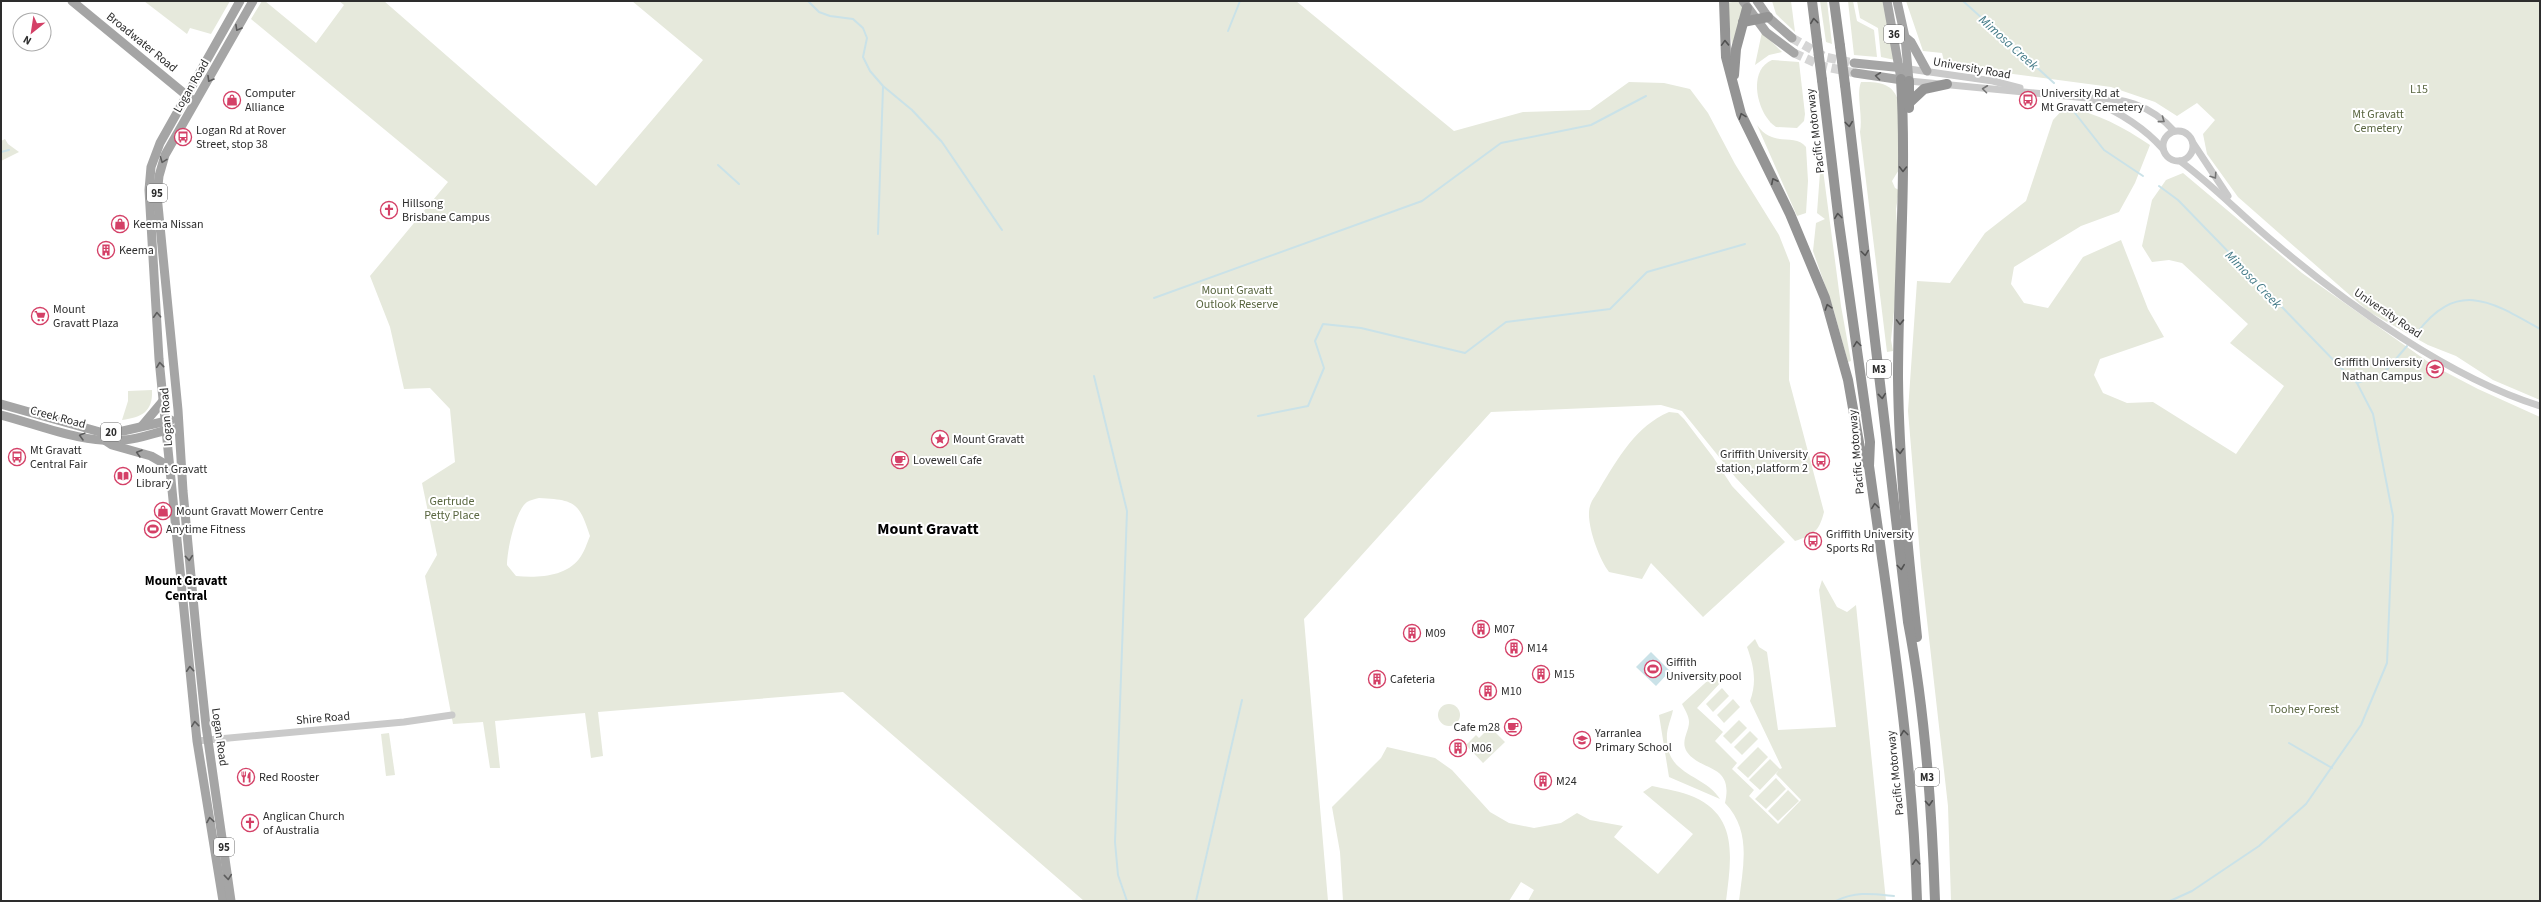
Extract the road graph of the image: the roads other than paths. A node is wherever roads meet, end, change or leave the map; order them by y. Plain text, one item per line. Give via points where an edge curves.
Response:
1 (72, 1) edge
2 (240, 1) edge
3 (253, 1) edge
4 (1724, 1) edge
5 (1757, 1) edge
6 (1766, 1) edge
7 (1812, 1) edge
8 (1834, 1) edge
9 (1887, 1) edge
10 (1896, 1) edge
11 (1746, 3) edge
12 (1768, 16) junction
13 (1755, 19) junction
14 (1743, 22) junction
15 (1905, 37) junction
16 (1792, 38) tunnel mouth
17 (1781, 45) junction
18 (1794, 52) tunnel mouth
19 (1854, 62) tunnel mouth
20 (1899, 68) junction
21 (1909, 69) junction
22 (1927, 71) junction
23 (1855, 73) tunnel mouth
24 (1905, 80) junction
25 (1734, 81) junction
26 (1947, 84) junction
27 (2031, 92) junction
28 (187, 95) junction
29 (2087, 98) junction
30 (196, 102) junction
31 (1909, 103) junction
32 (1904, 130) junction
33 (2174, 131) junction
34 (2194, 143) junction
35 (2163, 149) junction
36 (2180, 161) junction
37 (2240, 210) junction
38 (164, 401) junction
39 (1, 404) edge
40 (2530, 405) junction
41 (2540, 406) edge
42 (2540, 410) edge
43 (1, 415) edge
44 (165, 421) junction
45 (179, 424) junction
46 (142, 426) junction
47 (166, 430) junction
48 (106, 440) junction
49 (1869, 466) junction
50 (170, 468) junction
51 (1914, 653) junction
52 (452, 715) dead end
53 (208, 740) junction
54 (197, 741) junction
55 (223, 901) edge
56 (231, 901) edge
57 (1917, 901) edge
58 (1935, 901) edge

1 - 28 main road, Broadwater Road
2 - 28 main road, Logan Road / 95
3 -> 30 main road, Logan Road / 95
25 -> 4 highway via 1726,57
5 - 12 main road
6 - 12 main road
49 -> 7 highway, Pacific Motorway / M3, bridge via 1870,442 1839,224
8 -> 51 highway, M3, bridge via 1907,614
9 - 20 main road, 36
10 - 15 main road
11 - 13 main road
11 - 14 highway
12 - 13 highway
12 - 16 main road
12 - 17 main road
13 - 14 highway
13 - 17 main road
14 - 25 highway via 1736,49
15 - 21 main road
15 - 22 main road via 1911,42
17 - 18 main road
19 - 20 main road
20 - 21 main road
20 - 24 main road, 36
21 - 22 street, University Road
21 - 24 main road
22 - 27 street, University Road via 1993,81
24 -> 23 main road
24 - 26 street, University Road
24 - 31 highway
24 - 32 highway
49 -> 25 highway via 1860,448 1846,373 1825,298 1790,214 1744,121
27 -> 26 street, University Road
26 - 31 highway via 1924,89
27 - 29 street, University Road
28 - 30 main road, Broadwater Road
38 -> 28 main road, Logan Road / 95 via 149,178 160,143
29 -> 33 street, University Road via 2112,97 2133,103 2154,114
29 - 35 street, University Road via 2129,119 2150,134
30 -> 45 main road, Logan Road / 95 via 165,155 157,187
31 - 32 highway
32 -> 51 highway via 1899,412 1904,504 1917,639
33 - 34 street via 2187,133
33 - 35 street via 2164,140
34 - 36 street via 2189,157
34 -> 37 street, University Road
35 - 36 street via 2168,157
36 - 37 street, University Road
37 - 40 street, University Road via 2275,244 2375,320 2496,390
38 - 44 main road, Logan Road / 95
38 - 46 main road
39 - 46 main road, Creek Road / 20 via 93,431 117,432
40 - 41 street, University Road
40 - 42 street
48 -> 43 main road, Creek Road / 20
44 - 45 main road, Creek Road / 20
44 - 46 main road, Creek Road / 20
44 - 47 main road, Logan Road / 95
45 - 47 main road, Creek Road / 20
45 -> 53 main road, Logan Road / 95 via 185,518
47 - 48 main road, Creek Road / 20 via 132,440
47 - 50 main road, Logan Road / 95
50 -> 48 main road via 151,456 112,445
57 -> 49 highway, Pacific Motorway / M3 via 1914,831 1904,734
54 -> 50 main road, Logan Road / 95
51 -> 58 highway, M3 via 1929,800
52 - 53 street, Shire Road via 404,722
53 - 54 street, Shire Road
53 -> 56 main road, Logan Road / 95
55 -> 54 main road, Logan Road / 95

